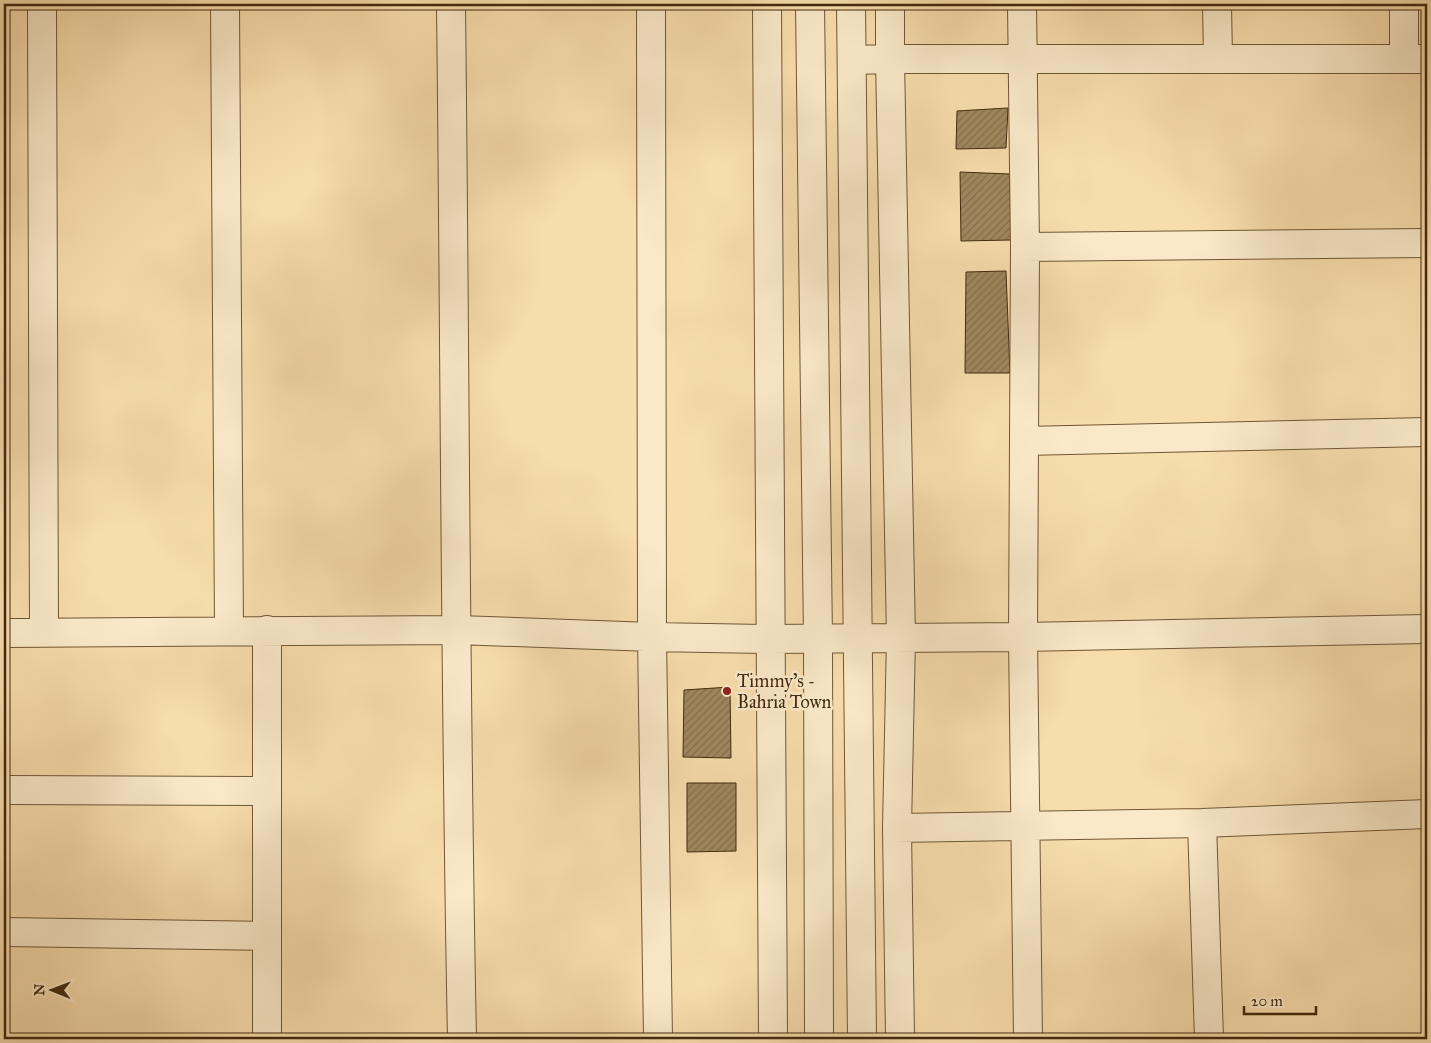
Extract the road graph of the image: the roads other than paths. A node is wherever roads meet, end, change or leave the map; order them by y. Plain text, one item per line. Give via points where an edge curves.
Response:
1 (42, 4) edge
2 (225, 4) edge
3 (452, 4) edge
4 (651, 4) edge
5 (767, 4) edge
6 (810, 4) edge
7 (851, 4) edge
8 (890, 4) edge
9 (1022, 4) edge
10 (1217, 4) edge
11 (1404, 4) edge
12 (890, 59) junction
13 (1416, 59) edge
14 (852, 60) junction
15 (1022, 60) junction
16 (1218, 60) junction
17 (1427, 243) edge
18 (1025, 247) junction
19 (1427, 432) edge
20 (1024, 441) junction
21 (1427, 629) edge
22 (229, 630) junction
23 (267, 630) junction
24 (458, 630) junction
25 (44, 632) junction
26 (4, 633) edge
27 (652, 637) junction
28 (1023, 637) junction
29 (859, 638) junction
30 (901, 638) junction
31 (770, 639) junction
32 (818, 639) junction
33 (4, 790) edge
34 (267, 791) junction
35 (1427, 814) edge
36 (1202, 823) junction
37 (1024, 826) junction
38 (897, 828) junction
39 (4, 932) edge
40 (266, 936) junction
41 (268, 1039) edge
42 (462, 1039) edge
43 (658, 1039) edge
44 (773, 1039) edge
45 (819, 1039) edge
46 (862, 1039) edge
47 (900, 1039) edge
48 (1028, 1039) edge
49 (1209, 1039) edge

1 - 25 street
2 - 22 street
3 - 24 street
4 - 27 street
5 - 31 street
6 - 32 street
7 - 14 street
8 - 12 street
9 - 15 street
10 - 16 street
11 - 13 street
12 - 14 street
12 - 15 street
12 - 30 street
13 - 16 street
14 - 29 street
15 - 16 street
15 - 18 street
17 - 18 street
18 - 20 street
19 - 20 street
20 - 28 street
21 - 28 street
22 - 23 street
22 - 25 street
23 - 24 street
23 - 34 street
24 - 27 street
24 - 42 street
25 - 26 street
27 - 31 street
27 - 43 street
28 - 30 street
28 - 37 street
29 - 30 street
29 - 32 street
29 - 46 street
30 - 38 street
31 - 32 street
31 - 44 street
32 - 45 street
33 - 34 street
34 - 40 street
35 - 36 street
36 - 37 street
36 - 49 street
37 - 38 street
37 - 48 street
38 - 47 street
39 - 40 street
40 - 41 street

